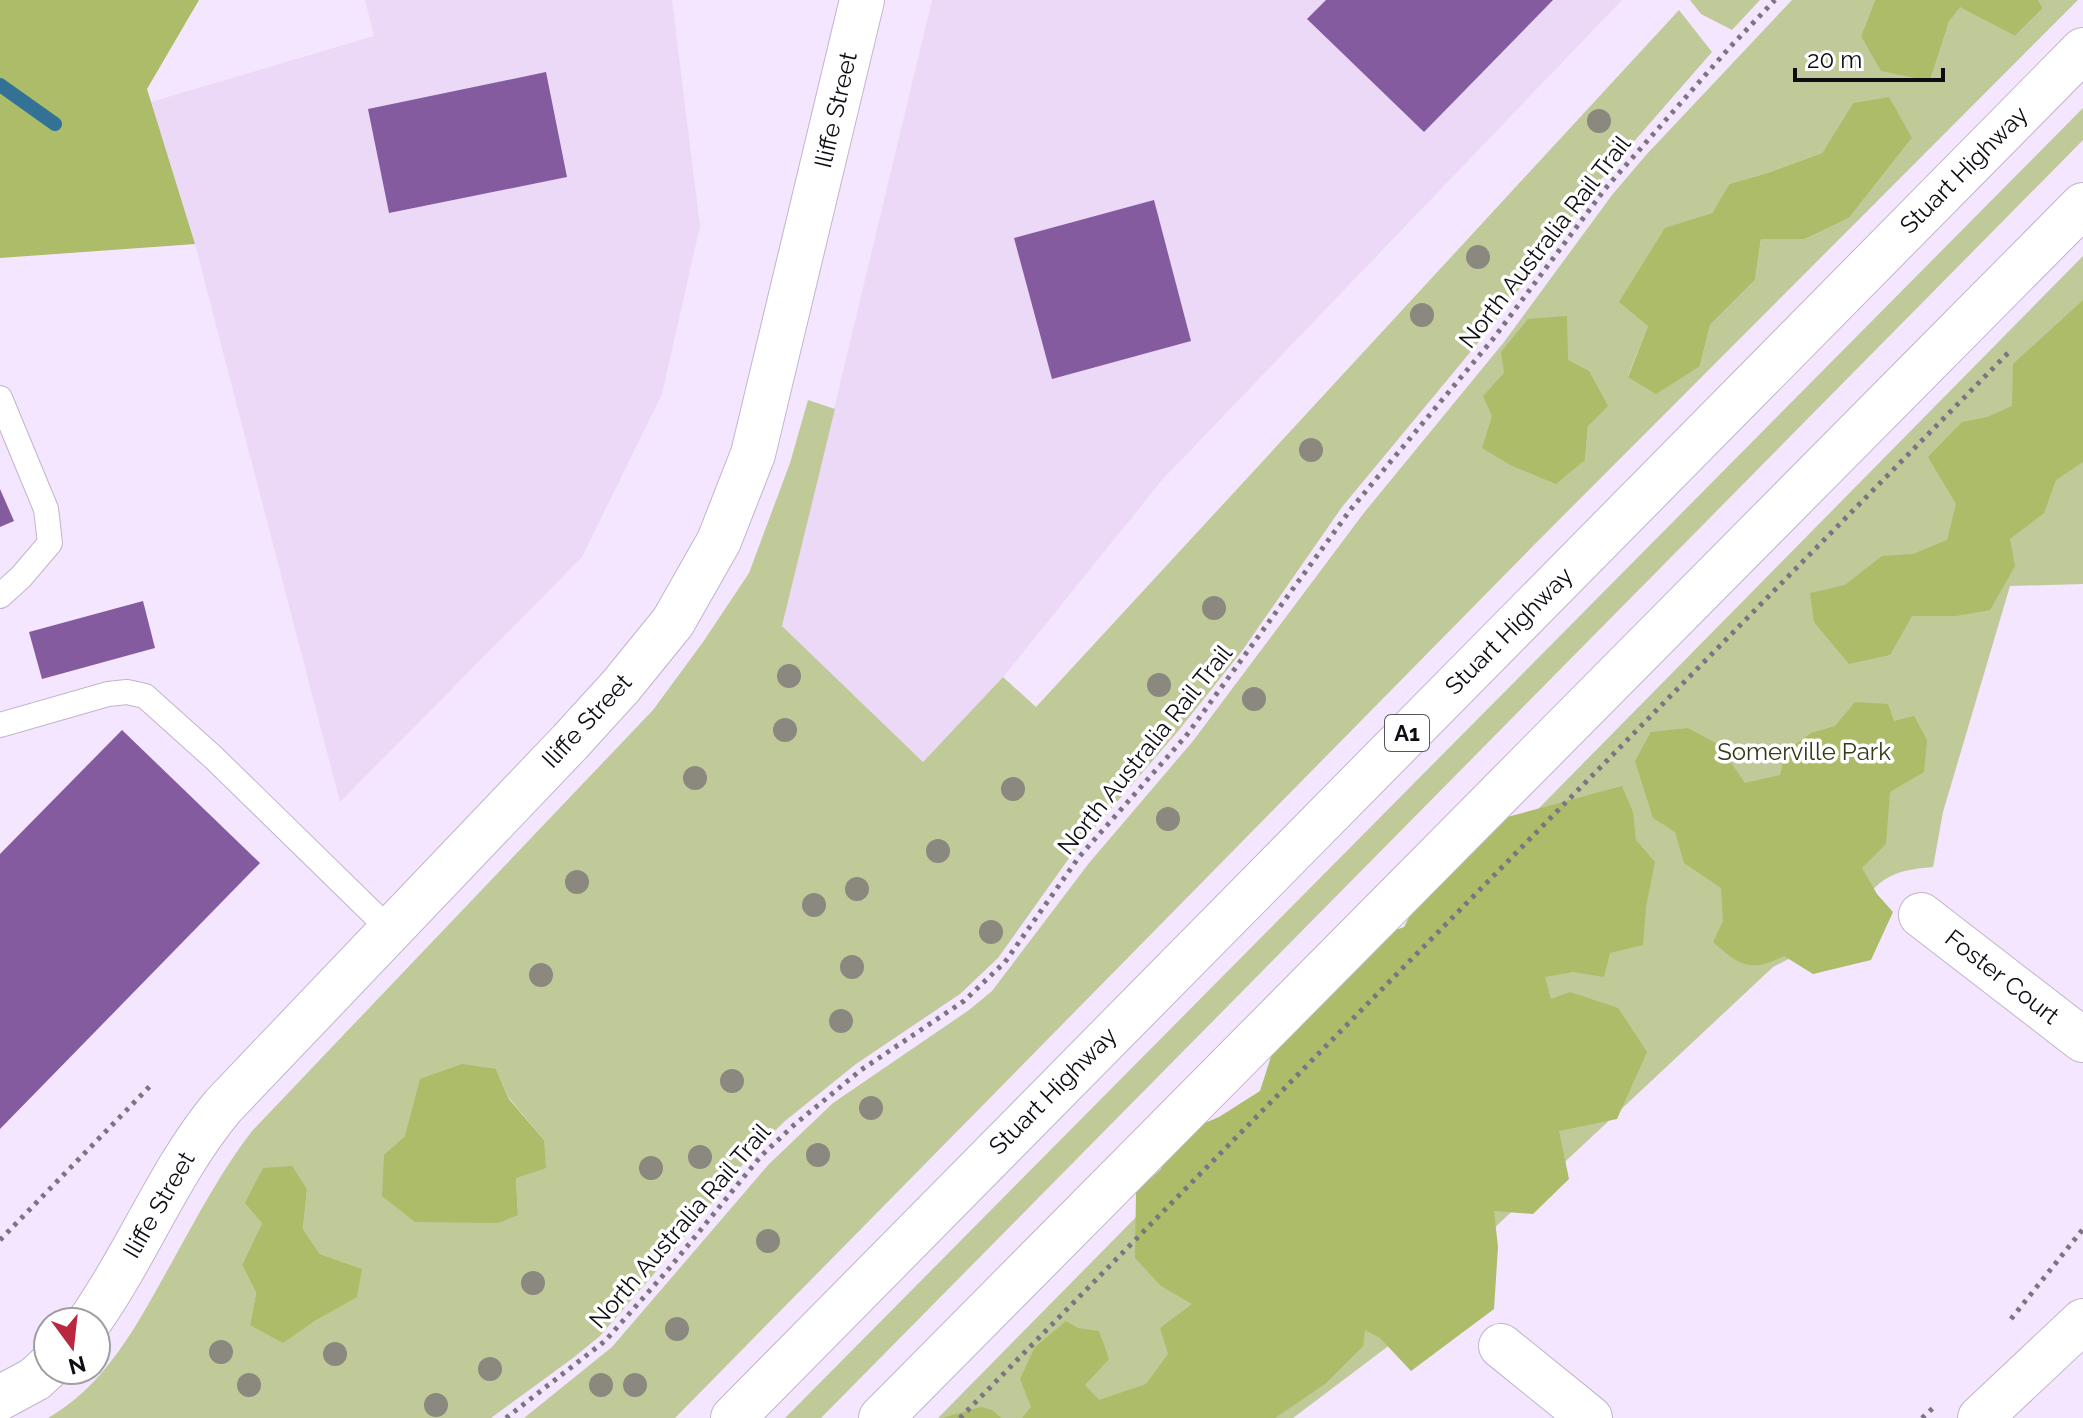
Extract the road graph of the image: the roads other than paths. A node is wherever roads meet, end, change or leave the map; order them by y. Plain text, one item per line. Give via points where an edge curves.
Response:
1 (862, 0) edge
2 (2083, 50) edge
3 (2083, 205) edge
4 (0, 398) edge
5 (0, 596) edge
6 (0, 725) edge
7 (1921, 915) dead end
8 (389, 929) junction
9 (2083, 1040) edge
10 (99, 1306) edge
11 (2083, 1321) edge
12 (1501, 1346) dead end
13 (32, 1381) edge
14 (0, 1398) edge
15 (733, 1418) edge
16 (881, 1418) edge
17 (1590, 1418) edge
18 (1980, 1418) edge

1 - 8 main road, Iliffe Street via 753,454 719,541 673,622 621,686
2 - 15 main road, Stuart Highway / A1
3 - 16 main road
4 - 5 lane via 46,509 50,543
6 - 8 lane via 108,694 145,696
7 - 9 main road, Foster Court
8 - 10 main road, Iliffe Street via 200,1133
11 - 18 main road
12 - 17 main road
13 - 14 main road

